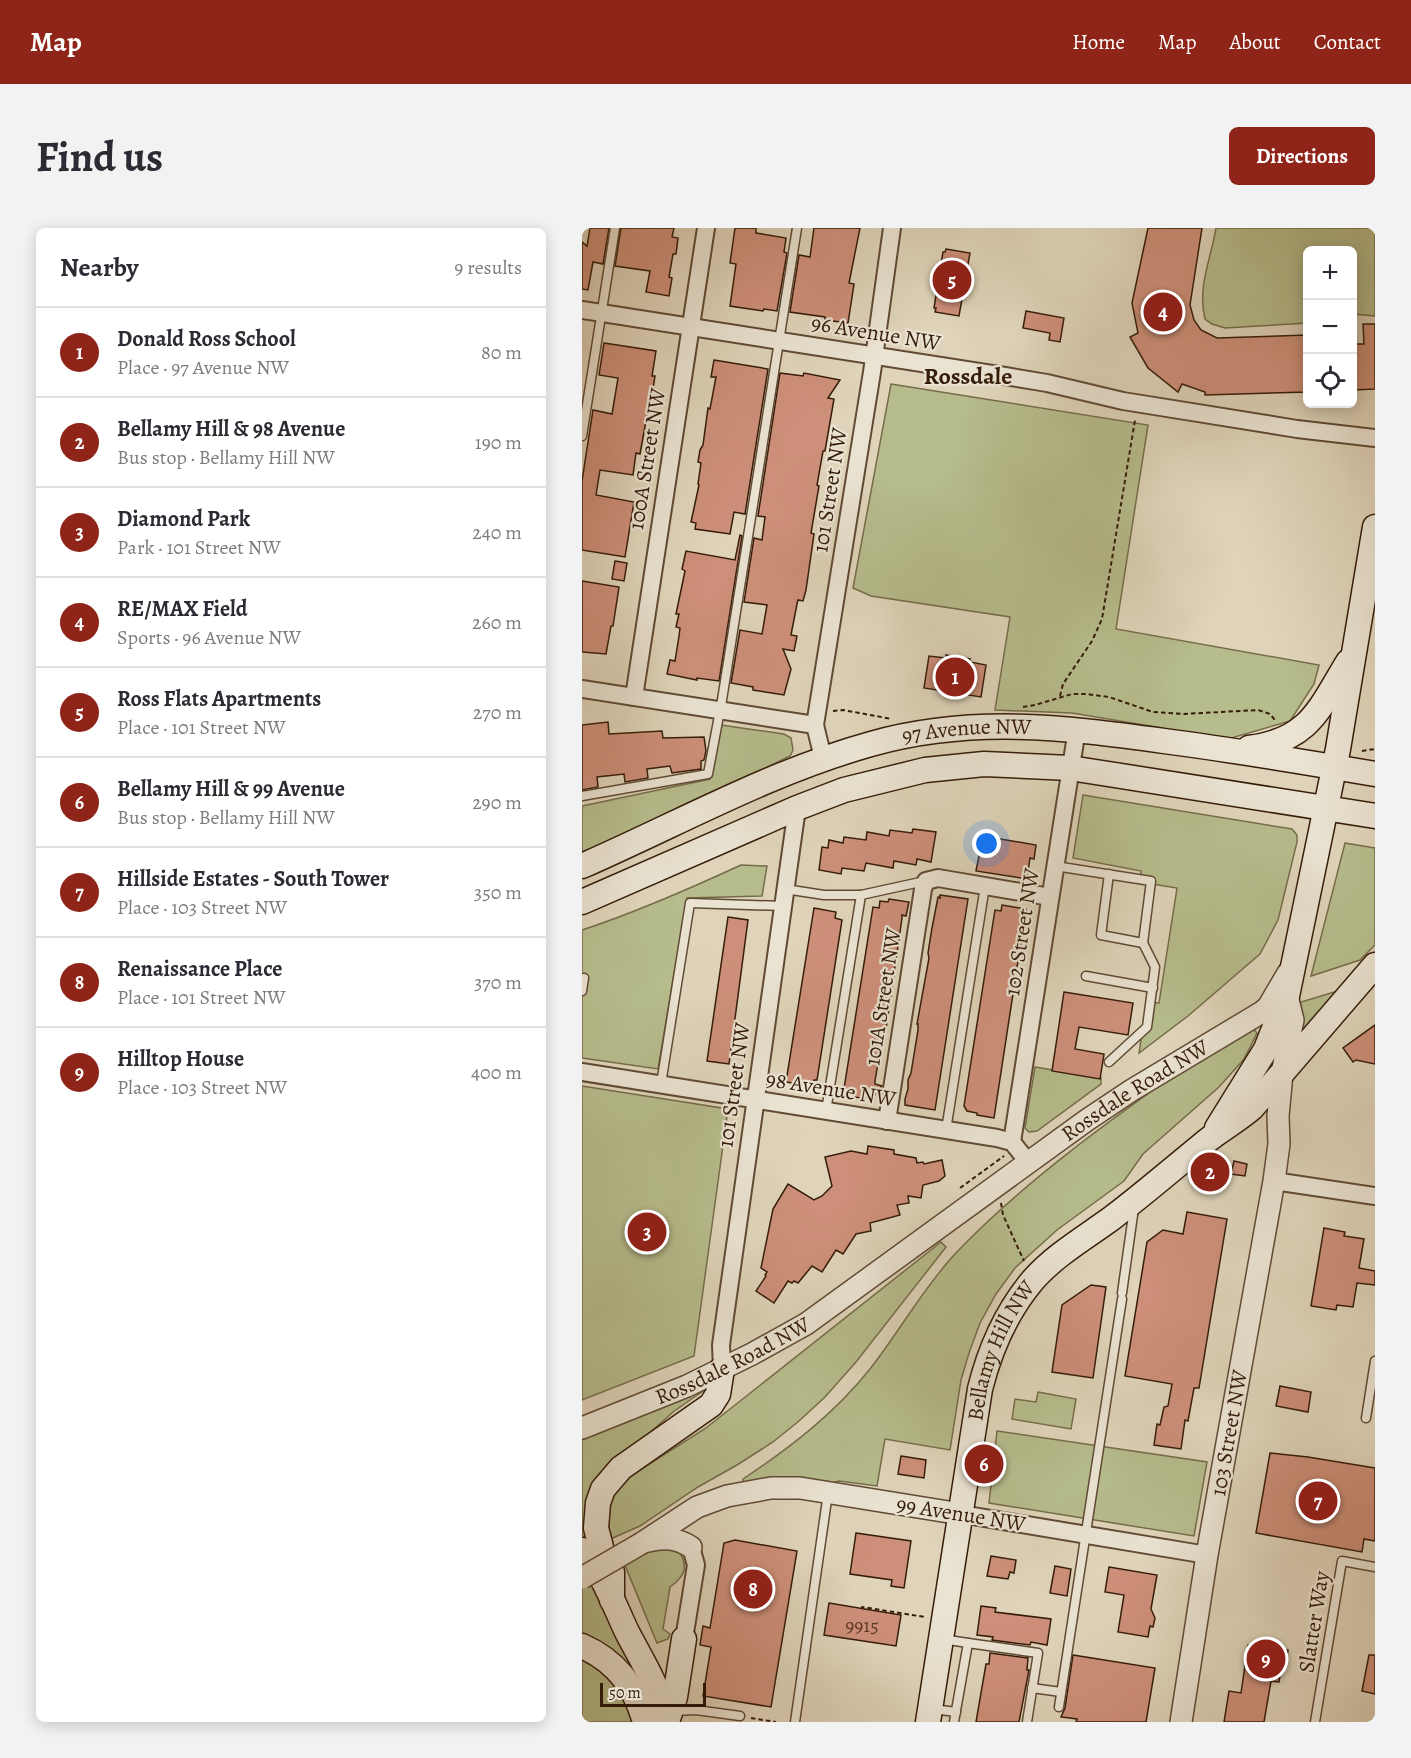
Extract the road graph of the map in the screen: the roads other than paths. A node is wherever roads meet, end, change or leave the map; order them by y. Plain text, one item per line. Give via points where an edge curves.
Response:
1 (615, 228) edge
2 (706, 228) edge
3 (797, 228) edge
4 (892, 228) edge
5 (582, 310) edge
6 (602, 313) junction
7 (690, 326) junction
8 (779, 339) junction
9 (874, 355) junction
10 (582, 436) edge
11 (1375, 438) edge
12 (1375, 527) edge
13 (1354, 652) junction
14 (582, 689) edge
15 (634, 697) junction
16 (720, 711) junction
17 (815, 725) junction
18 (1077, 729) junction
19 (1232, 751) junction
20 (823, 758) junction
21 (1334, 767) junction
22 (1070, 768) junction
23 (1375, 774) edge
24 (582, 796) edge
25 (797, 808) junction
26 (1326, 808) junction
27 (1375, 816) edge
28 (582, 866) edge
29 (1055, 866) junction
30 (1109, 874) junction
31 (926, 881) junction
32 (985, 886) junction
33 (785, 889) junction
34 (861, 895) junction
35 (1050, 897) junction
36 (582, 902) edge
37 (783, 906) junction
38 (1143, 943) junction
39 (1294, 962) junction
40 (1375, 965) edge
41 (1086, 976) dead end
42 (584, 978) dead end
43 (1153, 988) junction
44 (582, 991) edge
45 (1287, 996) junction
46 (1307, 1046) junction
47 (1109, 1062) dead end
48 (582, 1072) edge
49 (1282, 1073) junction
50 (661, 1084) junction
51 (755, 1099) junction
52 (826, 1111) junction
53 (887, 1121) junction
54 (946, 1130) junction
55 (1210, 1138) junction
56 (1012, 1142) junction
57 (1279, 1144) junction
58 (1028, 1162) junction
59 (1274, 1181) junction
60 (1375, 1196) edge
61 (1135, 1201) junction
62 (1375, 1361) edge
63 (722, 1369) junction
64 (1366, 1418) dead end
65 (582, 1428) edge
66 (829, 1492) junction
67 (706, 1503) junction
68 (961, 1514) junction
69 (1085, 1535) junction
70 (642, 1543) junction
71 (691, 1547) junction
72 (582, 1550) edge
73 (1207, 1555) junction
74 (1375, 1567) edge
75 (582, 1578) edge
76 (612, 1600) junction
77 (684, 1639) junction
78 (942, 1639) junction
79 (968, 1643) junction
80 (582, 1646) edge
81 (638, 1651) junction
82 (1032, 1688) junction
83 (1061, 1692) junction
84 (1059, 1707) dead end
85 (956, 1712) junction
86 (929, 1715) edge
87 (740, 1716) dead end
88 (668, 1718) edge
89 (645, 1722) edge
90 (795, 1722) edge
91 (954, 1722) edge
92 (1027, 1722) edge
93 (1181, 1722) edge
94 (1315, 1722) edge

1 - 6 lane
2 - 7 street, 100A Street NW
3 - 8 lane
4 - 9 street, 101 Street NW
5 - 6 street, 96 Avenue NW
6 - 7 street, 96 Avenue NW
6 - 10 lane
7 - 8 street, 96 Avenue NW
7 - 15 street, 100A Street NW
8 - 9 street, 96 Avenue NW
8 - 16 lane
9 - 11 street, 96 Avenue NW via 1298,429
9 - 17 street, 101 Street NW
12 - 13 main road, Rossdale Road NW
13 - 19 main road via 1318,712 1302,729 1270,745
13 - 21 main road, Rossdale Road NW
14 - 15 street
15 - 16 street
16 - 17 street
16 - 24 lane via 708,774
17 - 20 street, 101 Street NW
18 - 19 main road, 97 Avenue NW
18 - 20 main road, 97 Avenue NW via 987,726 945,730 873,743
18 - 22 street, 102 Street NW
19 - 21 main road, 97 Avenue NW
20 - 28 main road, 97 Avenue NW
21 - 23 main road, 97 Avenue NW
21 - 26 main road, Rossdale Road NW
22 - 25 main road, 97 Avenue NW via 984,764 925,770 844,790
22 - 26 main road, 97 Avenue NW
22 - 29 street, 102 Street NW
25 - 33 street, 101 Street NW
25 - 36 main road, 97 Avenue NW
26 - 27 main road, 97 Avenue NW
26 - 39 main road, Rossdale Road NW
29 - 30 lane
29 - 35 street, 102 Street NW
30 - 38 lane via 1101,935
30 - 38 lane via 1151,881
31 - 32 street via 938,878
31 - 34 lane
31 - 53 street, 101A Street NW
32 - 35 street
32 - 54 lane
33 - 34 lane via 824,896
33 - 37 street, 101 Street NW
34 - 52 lane
35 - 56 street, 102 Street NW
37 - 50 lane via 690,903
37 - 51 street, 101 Street NW
38 - 43 lane via 1155,967
39 - 45 main road, Bellamy Hill NW
39 - 58 street, Rossdale Road NW via 1262,1012 1132,1090
40 - 46 main road, Bellamy Hill NW
41 - 43 lane
42 - 44 lane
43 - 47 lane via 1147,1027
45 - 49 street, 103 Street NW via 1293,1020
45 - 55 main road, Bellamy Hill NW via 1266,1049
46 - 49 main road, Bellamy Hill NW
46 - 57 street, 103 Street NW via 1296,1070
48 - 50 street, 98 Avenue NW
49 - 55 main road, Bellamy Hill NW via 1252,1108
49 - 57 street, 103 Street NW
50 - 51 street, 98 Avenue NW
51 - 52 street, 98 Avenue NW
51 - 63 street, 101 Street NW via 721,1346
52 - 53 street, 98 Avenue NW
53 - 54 street, 98 Avenue NW
54 - 56 street, 98 Avenue NW
55 - 61 main road, Bellamy Hill NW
56 - 58 street
57 - 59 street, 103 Street NW
58 - 63 street, Rossdale Road NW via 806,1324
59 - 60 street
59 - 73 street, 103 Street NW
61 - 68 main road, Bellamy Hill NW via 1035,1278 1006,1319 990,1353 980,1389
61 - 69 lane
62 - 64 lane
63 - 65 street, Rossdale Road NW
63 - 76 main road via 718,1394 711,1405 621,1468 603,1489 596,1528 612,1572
66 - 67 street, 99 Avenue NW via 771,1488
66 - 68 street, 99 Avenue NW
66 - 90 lane
67 - 70 street
67 - 71 street via 690,1539
68 - 69 street, 99 Avenue NW
68 - 78 main road, Bellamy Hill NW
69 - 73 street, 99 Avenue NW
69 - 83 lane
70 - 71 street via 676,1539
70 - 75 street, bridge
71 - 77 street via 696,1565
72 - 76 main road
73 - 93 street, 103 Street NW
74 - 94 lane, Slatter Way via 1342,1561
76 - 81 main road
77 - 81 main road via 663,1654
77 - 88 main road
78 - 79 lane
78 - 86 main road, Bellamy Hill NW
79 - 82 lane via 1038,1653
79 - 85 lane
80 - 89 main road via 607,1660 628,1682
81 - 88 main road
82 - 83 lane
82 - 92 lane
83 - 84 lane
85 - 86 lane
85 - 91 lane
87 - 88 lane via 696,1710

